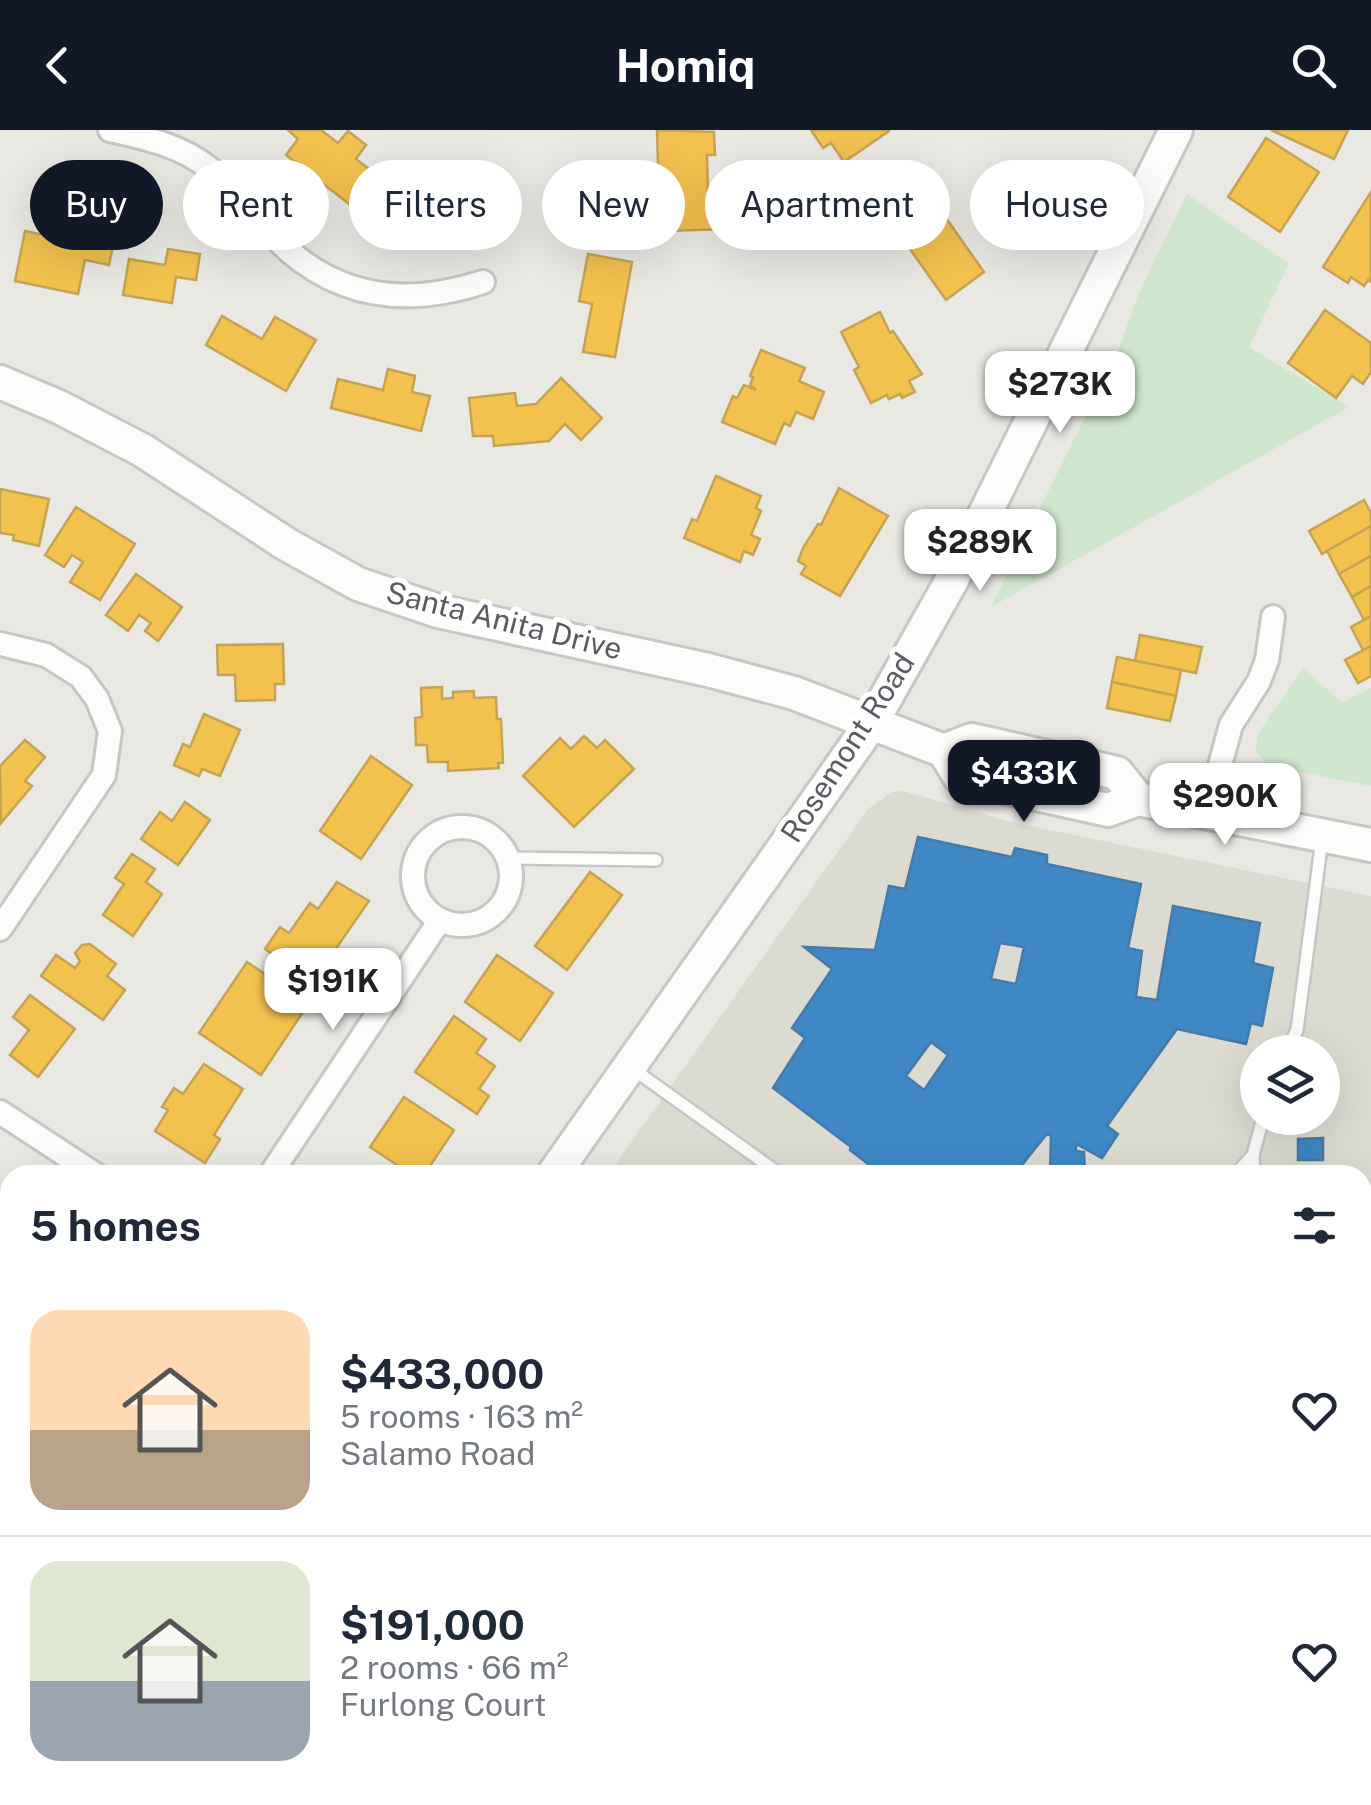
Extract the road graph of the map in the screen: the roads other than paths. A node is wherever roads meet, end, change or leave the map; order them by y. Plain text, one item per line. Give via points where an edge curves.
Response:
1 (110, 130) edge
2 (1176, 130) edge
3 (483, 282) dead end
4 (0, 382) edge
5 (1273, 617) dead end
6 (1, 644) edge
7 (871, 724) junction
8 (1207, 812) junction
9 (1322, 835) junction
10 (1371, 845) edge
11 (508, 858) junction
12 (656, 860) dead end
13 (440, 920) junction
14 (0, 928) edge
15 (1294, 1035) edge
16 (629, 1066) junction
17 (0, 1112) edge
18 (1258, 1135) edge
19 (1253, 1154) junction
20 (81, 1165) edge
21 (277, 1165) edge
22 (563, 1165) edge
23 (767, 1165) edge
24 (1244, 1165) edge
25 (1254, 1165) edge

1 - 3 street via 156,140 208,167 289,251 345,286 416,296
2 - 7 main road, Rosemont Road via 954,578
4 - 7 main road, Santa Anita Drive via 131,444 358,584 438,611 754,681
5 - 8 street via 1268,660 1231,725
6 - 14 street via 46,655 81,676 110,731 104,775
7 - 8 main road, Santa Anita Drive via 944,751 960,777 1008,790 1108,810 1138,799
7 - 16 main road, Rosemont Road
8 - 9 main road
9 - 10 main road
9 - 15 lane
11 - 12 lane
11 - 13 street via 511,881 500,909 463,926
11 - 13 street via 484,832 464,827 427,842 414,879 426,909
13 - 21 street
16 - 22 main road, Rosemont Road
16 - 23 lane
17 - 20 street
18 - 19 lane
19 - 24 lane
19 - 25 lane

